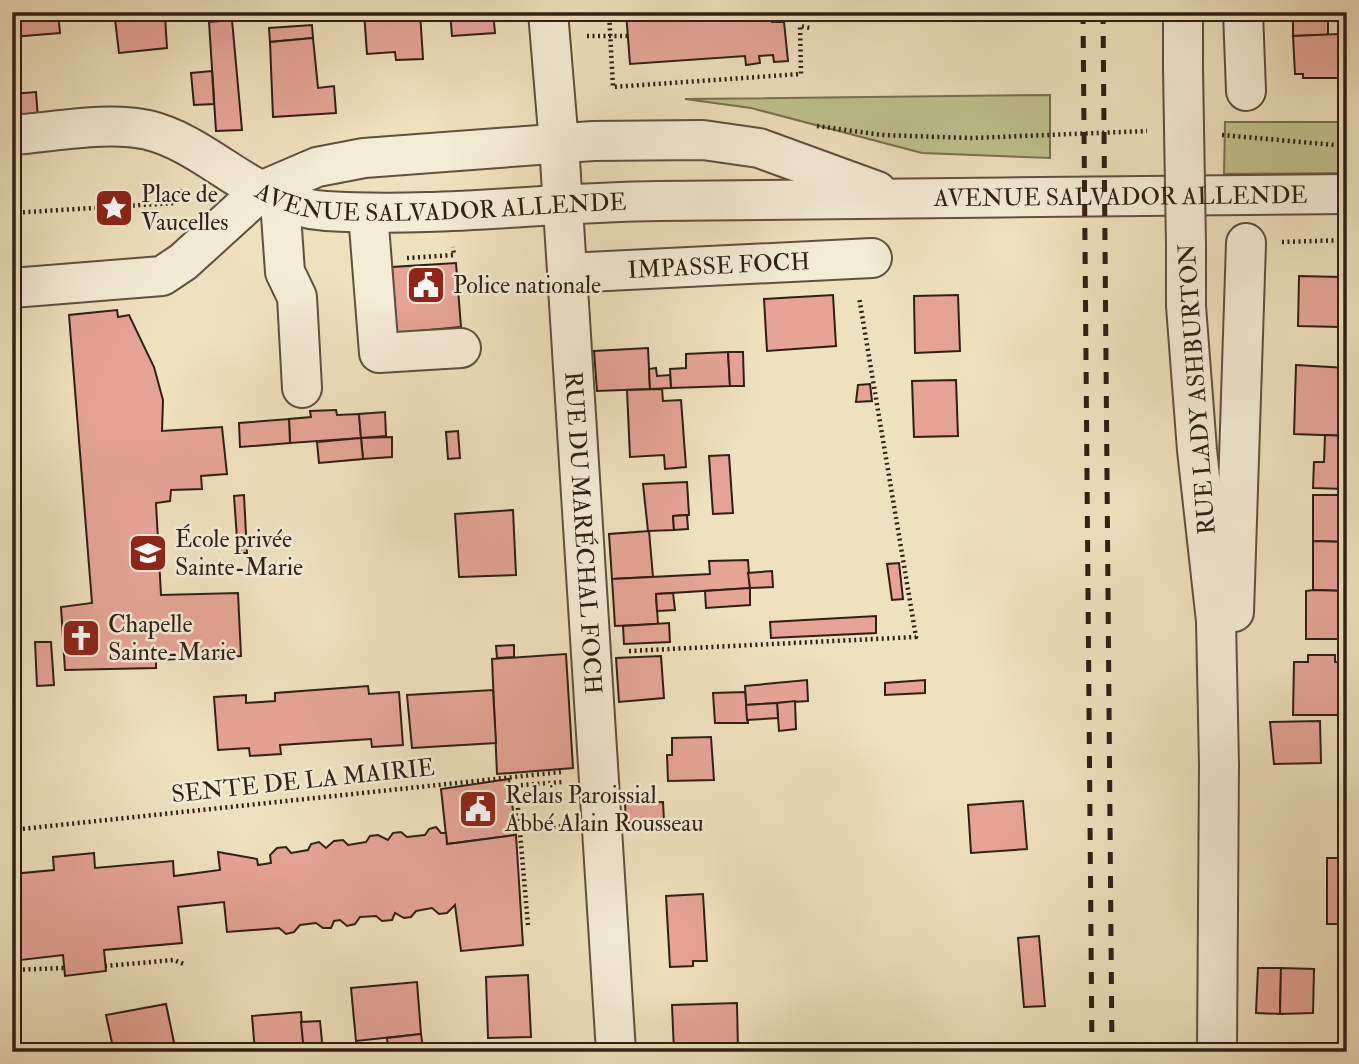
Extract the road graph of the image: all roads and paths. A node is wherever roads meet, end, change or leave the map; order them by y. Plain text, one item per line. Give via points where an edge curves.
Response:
1 (548, 12) edge
2 (608, 12) edge
3 (1182, 12) edge
4 (1243, 12) edge
5 (810, 28) dead end
6 (1246, 91) dead end
7 (814, 126) dead end
8 (1153, 132) dead end
9 (12, 135) edge
10 (1216, 135) dead end
11 (559, 144) junction
12 (1347, 146) edge
13 (202, 157) junction
14 (1347, 194) edge
15 (271, 196) junction
16 (896, 197) junction
17 (562, 205) junction
18 (12, 213) edge
19 (368, 213) junction
20 (453, 237) dead end
21 (1347, 240) edge
22 (1262, 242) joint
23 (862, 258) joint
24 (372, 260) junction
25 (566, 273) junction
26 (12, 288) edge
27 (461, 348) dead end
28 (302, 388) dead end
29 (591, 653) junction
30 (1219, 765) junction
31 (599, 774) junction
32 (601, 823) junction
33 (12, 830) edge
34 (518, 830) junction
35 (528, 925) dead end
36 (184, 964) dead end
37 (105, 966) dead end
38 (64, 968) dead end
39 (12, 970) edge
40 (616, 1052) edge
41 (1217, 1052) edge

1 - 11 street, RUE DU MARÉCHAL FOCH
2 - 5 path via 613,87 801,74 800,26
3 - 30 street, RUE LADY ASHBURTON, bridge via 1186,306 1216,621
4 - 6 street
7 - 8 path via 882,135 972,138
9 - 13 street via 122,127 149,131
10 - 12 path
11 - 15 street, AVENUE SALVADOR ALLENDE via 364,158 317,167
11 - 16 street, AVENUE SALVADOR ALLENDE via 729,143 796,159
11 - 17 street, RUE DU MARÉCHAL FOCH
13 - 15 street
13 - 18 path via 174,203
14 - 16 street, AVENUE SALVADOR ALLENDE
15 - 19 street, AVENUE SALVADOR ALLENDE via 322,211
15 - 26 street via 162,276
15 - 28 street via 285,272 297,297
16 - 17 street, AVENUE SALVADOR ALLENDE
17 - 19 street, AVENUE SALVADOR ALLENDE
17 - 25 street, RUE DU MARÉCHAL FOCH
19 - 24 street
20 - 24 path via 454,255
21 - 22 path
22 - 30 street, RUE LADY ASHBURTON
23 - 25 street, IMPASSE FOCH
23 - 29 path via 916,637
24 - 27 street via 379,353
25 - 29 street, RUE DU MARÉCHAL FOCH
29 - 31 street, RUE DU MARÉCHAL FOCH
30 - 41 street, RUE LADY ASHBURTON
31 - 32 street, RUE DU MARÉCHAL FOCH
31 - 33 path, SENTE DE LA MAIRIE
31 - 34 path via 513,786
32 - 34 path
32 - 40 street, RUE DU MARÉCHAL FOCH
34 - 35 path
36 - 37 path via 173,960
38 - 39 path

